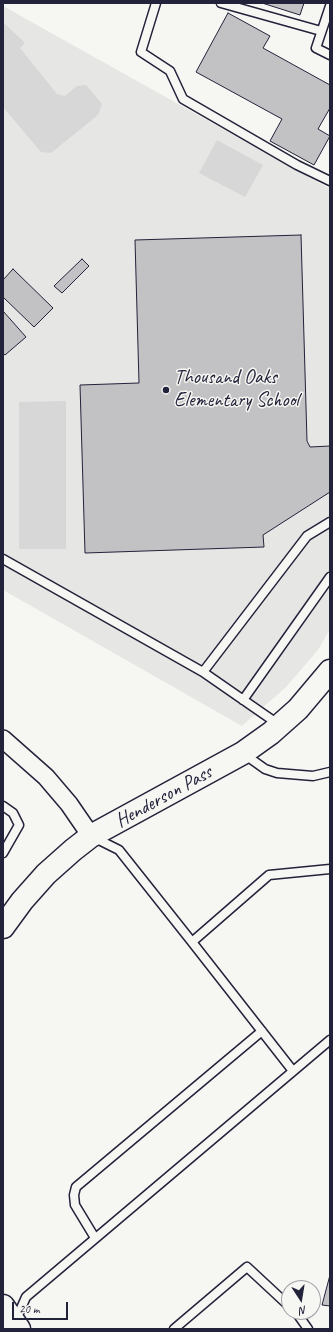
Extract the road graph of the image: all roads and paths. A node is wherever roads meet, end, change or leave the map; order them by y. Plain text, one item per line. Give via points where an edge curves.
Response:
1 (156, 3) edge
2 (220, 3) edge
3 (330, 6) edge
4 (322, 31) junction
5 (330, 56) edge
6 (330, 181) edge
7 (330, 522) edge
8 (3, 559) edge
9 (330, 577) edge
10 (203, 672) junction
11 (329, 676) edge
12 (243, 700) junction
13 (280, 725) junction
14 (3, 739) edge
15 (243, 753) junction
16 (330, 772) edge
17 (3, 806) edge
18 (91, 836) junction
19 (3, 853) edge
20 (330, 869) edge
21 (3, 927) edge
22 (192, 942) junction
23 (262, 1031) junction
24 (330, 1040) edge
25 (293, 1071) junction
26 (95, 1238) junction
27 (281, 1299) edge
28 (302, 1320) edge
29 (10, 1322) edge
30 (174, 1329) edge
31 (308, 1329) edge

1 - 6 lane via 141,52 170,71 184,99 297,165
2 - 4 lane
3 - 4 lane
4 - 5 lane via 316,48
7 - 10 lane via 307,536
8 - 10 lane
9 - 12 lane
10 - 12 lane
11 - 13 street, Henderson Pass
12 - 13 lane
13 - 15 street, Henderson Pass
14 - 18 street via 46,777
15 - 16 lane via 265,769 277,773 313,776
15 - 18 street, Henderson Pass
17 - 19 lane via 13,813 20,825
18 - 21 street, Henderson Pass via 46,874
18 - 22 lane via 119,850
20 - 22 lane via 269,875
22 - 23 lane
23 - 25 lane
23 - 26 lane via 76,1187 75,1205
24 - 25 lane
25 - 26 lane
26 - 29 lane via 26,1297
27 - 30 lane via 247,1267
28 - 31 lane

